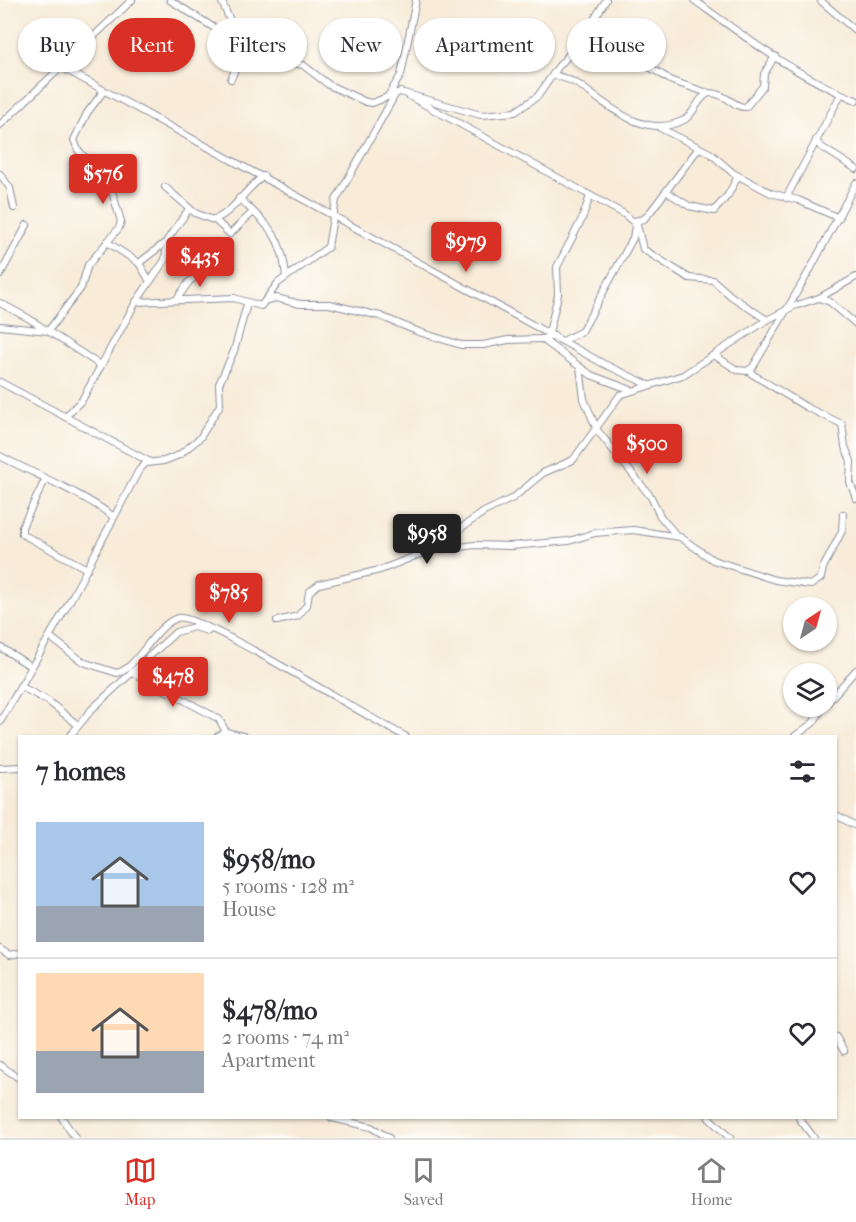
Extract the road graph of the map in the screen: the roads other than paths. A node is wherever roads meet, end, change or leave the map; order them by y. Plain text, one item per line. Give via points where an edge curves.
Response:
1 (132, 0) edge
2 (170, 0) edge
3 (221, 0) edge
4 (416, 0) edge
5 (606, 0) edge
6 (694, 0) edge
7 (821, 1) edge
8 (230, 18) edge
9 (595, 18) edge
10 (207, 23) edge
11 (856, 31) edge
12 (96, 36) edge
13 (775, 56) junction
14 (567, 58) edge
15 (307, 68) edge
16 (60, 72) edge
17 (68, 72) edge
18 (234, 72) edge
19 (658, 72) edge
20 (553, 74) junction
21 (231, 79) dead end
22 (104, 92) junction
23 (396, 93) junction
24 (404, 93) junction
25 (708, 93) junction
26 (841, 94) junction
27 (388, 96) junction
28 (856, 99) edge
29 (0, 125) edge
30 (659, 128) junction
31 (816, 140) junction
32 (698, 149) junction
33 (856, 169) edge
34 (0, 174) edge
35 (264, 176) junction
36 (738, 176) junction
37 (856, 183) edge
38 (165, 187) dead end
39 (667, 192) junction
40 (590, 196) junction
41 (239, 198) junction
42 (786, 198) junction
43 (14, 208) dead end
44 (189, 209) junction
45 (253, 212) junction
46 (334, 215) junction
47 (839, 218) junction
48 (214, 219) junction
49 (635, 222) junction
50 (27, 225) dead end
51 (166, 241) junction
52 (107, 242) junction
53 (139, 263) junction
54 (211, 263) dead end
55 (0, 275) edge
56 (286, 277) junction
57 (856, 277) edge
58 (149, 280) junction
59 (819, 298) junction
60 (176, 300) junction
61 (267, 301) junction
62 (135, 302) junction
63 (0, 303) edge
64 (247, 304) junction
65 (787, 310) junction
66 (767, 320) junction
67 (856, 324) edge
68 (0, 326) edge
69 (48, 331) junction
70 (552, 335) junction
71 (542, 339) junction
72 (563, 341) junction
73 (714, 355) junction
74 (100, 365) junction
75 (580, 367) junction
76 (751, 369) junction
77 (0, 382) edge
78 (652, 386) junction
79 (632, 390) junction
80 (65, 417) junction
81 (597, 429) junction
82 (0, 456) edge
83 (138, 456) junction
84 (150, 462) junction
85 (140, 470) junction
86 (45, 480) junction
87 (856, 498) edge
88 (843, 514) dead end
89 (114, 517) junction
90 (677, 536) junction
91 (428, 551) junction
92 (87, 568) junction
93 (278, 621) dead end
94 (50, 637) junction
95 (236, 640) junction
96 (0, 646) edge
97 (32, 667) junction
98 (856, 670) edge
99 (132, 672) junction
100 (20, 686) junction
101 (837, 691) edge
102 (817, 717) edge
103 (0, 722) edge
104 (78, 725) junction
105 (226, 732) junction
106 (71, 735) edge
107 (220, 735) edge
108 (239, 735) edge
109 (403, 735) edge
110 (796, 735) edge
111 (18, 767) edge
112 (0, 768) edge
113 (837, 816) edge
114 (856, 826) edge
115 (0, 949) edge
116 (18, 953) edge
117 (837, 1039) edge
118 (844, 1051) dead end
119 (0, 1065) edge
120 (18, 1078) edge
121 (63, 1119) edge
122 (336, 1119) edge
123 (710, 1119) edge
124 (800, 1119) edge
125 (74, 1138) edge
126 (389, 1138) edge
127 (730, 1138) edge
128 (814, 1138) edge

1 - 12 street
2 - 10 street
3 - 8 street
4 - 27 street via 401,75
5 - 9 street
6 - 13 street
7 - 11 street
13 - 25 street via 764,74 763,86 746,107 721,94
13 - 26 street
14 - 20 street
15 - 27 street via 329,85 360,100 372,103
16 - 29 street
17 - 22 street
18 - 21 street
19 - 25 street
20 - 24 street via 532,103 499,115 474,113
20 - 30 street via 577,83 614,110
22 - 35 street
22 - 52 street via 87,113 74,140 78,150 109,182 121,218 119,228
23 - 24 street
23 - 27 street
23 - 46 street via 339,193
24 - 40 street
25 - 30 street via 687,118
26 - 28 street
26 - 31 street
30 - 32 street
31 - 33 street
31 - 42 street
32 - 36 street via 710,153
32 - 39 street
34 - 43 street via 10,188
35 - 41 street
35 - 46 street
36 - 39 street via 714,211 688,206
36 - 42 street
37 - 47 street
38 - 44 street
39 - 49 street via 644,219
40 - 49 street
40 - 70 street via 557,267 558,295
41 - 45 street
41 - 48 street via 225,214
42 - 47 street
44 - 48 street via 204,219
44 - 51 street
45 - 48 street via 230,234
45 - 56 street via 279,241
46 - 56 street via 326,250
46 - 70 street
47 - 65 street
49 - 66 street via 643,249 689,278 713,279
49 - 72 street via 633,238 582,332
50 - 55 street
51 - 53 street
51 - 58 street via 165,260
52 - 53 street
52 - 69 street via 88,265 81,288
53 - 58 street
54 - 60 street
56 - 61 street via 274,287
57 - 59 street
58 - 62 street
59 - 65 street
59 - 67 street via 830,302
60 - 62 street
60 - 64 street via 234,298
61 - 64 street via 260,306
61 - 71 street via 276,298 300,304 330,304 380,316 461,345
62 - 74 street
63 - 69 street
64 - 84 street via 234,351 219,384 220,405 200,438 179,455
65 - 66 street
65 - 76 street
66 - 73 street
68 - 69 street
69 - 74 street
70 - 71 street
70 - 72 street
71 - 75 street
72 - 78 street
73 - 76 street via 737,370
73 - 78 street via 682,375
74 - 80 street via 82,400
75 - 79 street via 597,378
75 - 81 street via 584,399
76 - 87 street via 806,407 842,424
77 - 80 street
78 - 79 street
79 - 81 street via 617,398
80 - 83 street
81 - 90 street
81 - 91 street via 573,460 543,473 513,498 484,512
82 - 86 street
83 - 84 street
83 - 85 street
84 - 85 street
85 - 89 street
86 - 89 street via 93,501
86 - 92 street via 22,534
88 - 90 street via 842,531 821,579 811,585 775,580 717,562
89 - 92 street
90 - 91 street via 633,530 587,534 569,541
91 - 93 street via 380,570 319,584 309,592 298,616
92 - 94 street
94 - 95 street via 83,662 117,673 177,618 191,619
94 - 97 street
95 - 99 street via 201,628 176,632
95 - 109 street
96 - 97 street
97 - 100 street
98 - 101 street
99 - 104 street
99 - 105 street via 219,719
100 - 103 street
100 - 104 street via 48,701
102 - 110 street
104 - 106 street
105 - 107 street
105 - 108 street
111 - 112 street
113 - 114 street
115 - 116 street via 9,955
117 - 118 street
119 - 120 street
121 - 125 street
122 - 126 street via 371,1127
123 - 127 street
124 - 128 street

